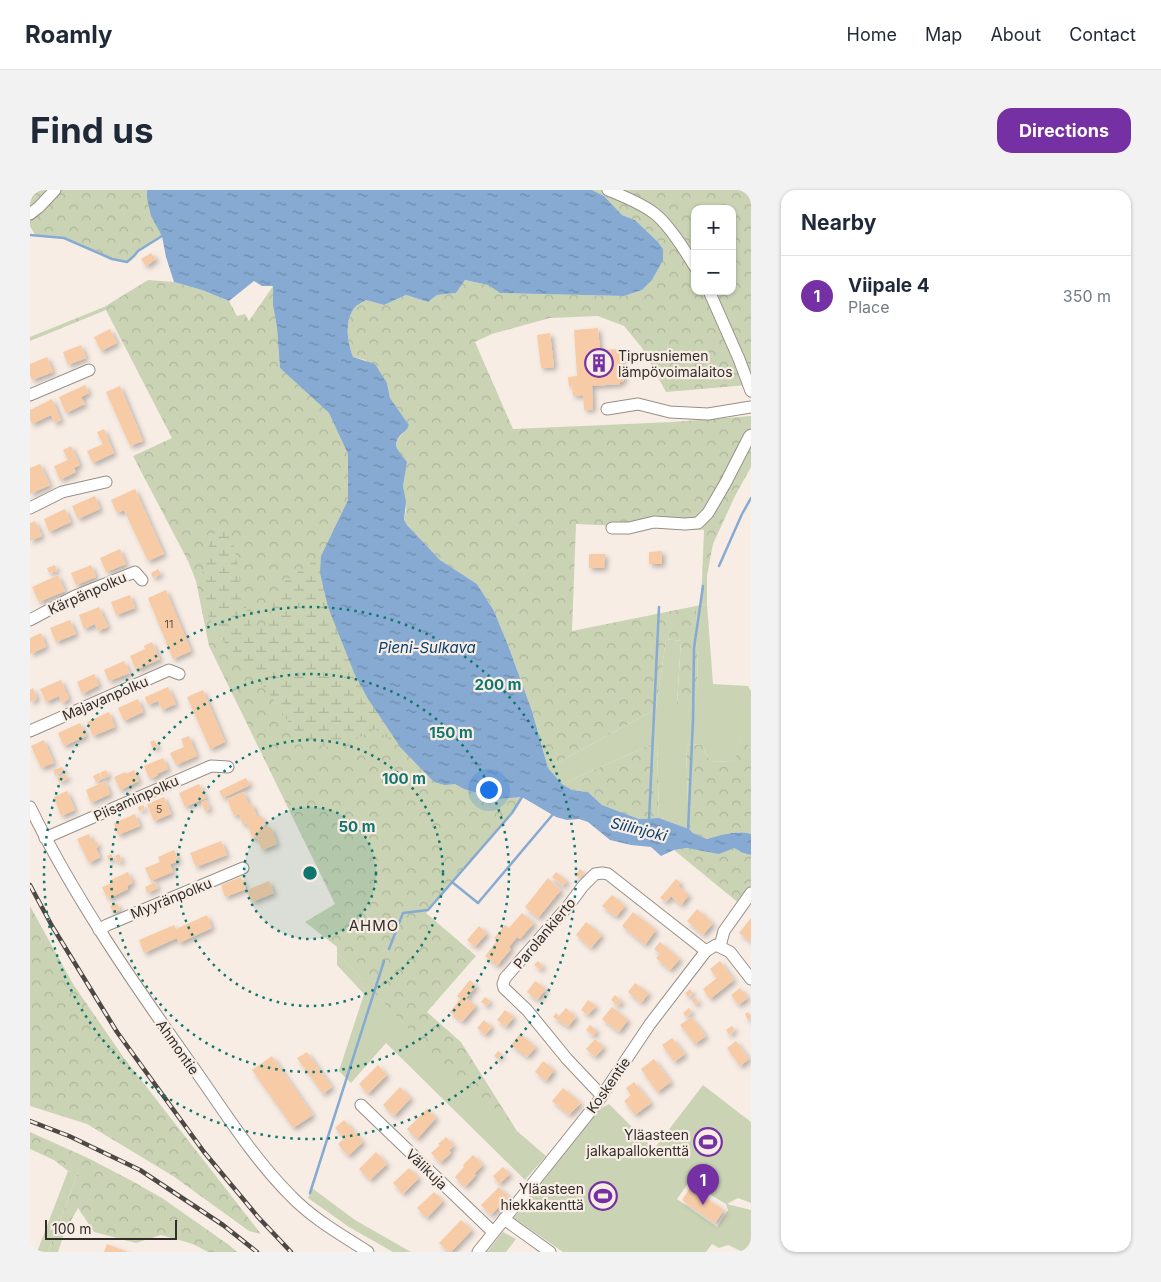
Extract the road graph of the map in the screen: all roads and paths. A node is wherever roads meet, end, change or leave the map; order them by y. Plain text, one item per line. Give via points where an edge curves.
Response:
1 (55, 190) edge
2 (608, 190) edge
3 (30, 214) edge
4 (691, 261) edge
5 (711, 295) edge
6 (89, 370) dead end
7 (751, 391) edge
8 (30, 395) edge
9 (751, 407) edge
10 (608, 408) dead end
11 (751, 435) edge
12 (106, 482) dead end
13 (30, 508) edge
14 (612, 528) dead end
15 (142, 580) dead end
16 (30, 620) edge
17 (179, 674) dead end
18 (30, 730) edge
19 (228, 767) dead end
20 (30, 807) edge
21 (45, 838) junction
22 (243, 868) dead end
23 (751, 893) edge
24 (99, 930) junction
25 (720, 946) junction
26 (706, 951) junction
27 (751, 979) edge
28 (602, 1096) junction
29 (361, 1105) dead end
30 (504, 1219) junction
31 (493, 1232) junction
32 (368, 1252) edge
33 (478, 1252) edge
34 (550, 1252) edge

1 - 3 street
2 - 4 street via 653,211
5 - 7 street
6 - 8 street
9 - 10 street via 708,414 670,412 638,404
11 - 14 street via 708,512 698,523 654,522
12 - 13 street via 62,492
15 - 16 street, Kärpänpolku via 135,572 76,596
17 - 18 street, Majavanpolku via 169,670
19 - 21 street, Piisaminpolku via 211,766
20 - 21 street, Ahmontie
21 - 24 street, Ahmontie
22 - 24 street, Myyränpolku
23 - 25 street via 724,931
24 - 32 street, Ahmontie via 259,1161 292,1198 327,1226
25 - 26 street
25 - 27 street via 730,952
26 - 28 street, Koskentie via 650,1024
26 - 28 street, Parolankierto via 608,874 602,873 595,874 583,886 505,978 504,988
28 - 30 street, Koskentie
29 - 31 street, Välikuja
30 - 31 street, Koskentie
30 - 34 street
31 - 33 street, Koskentie

